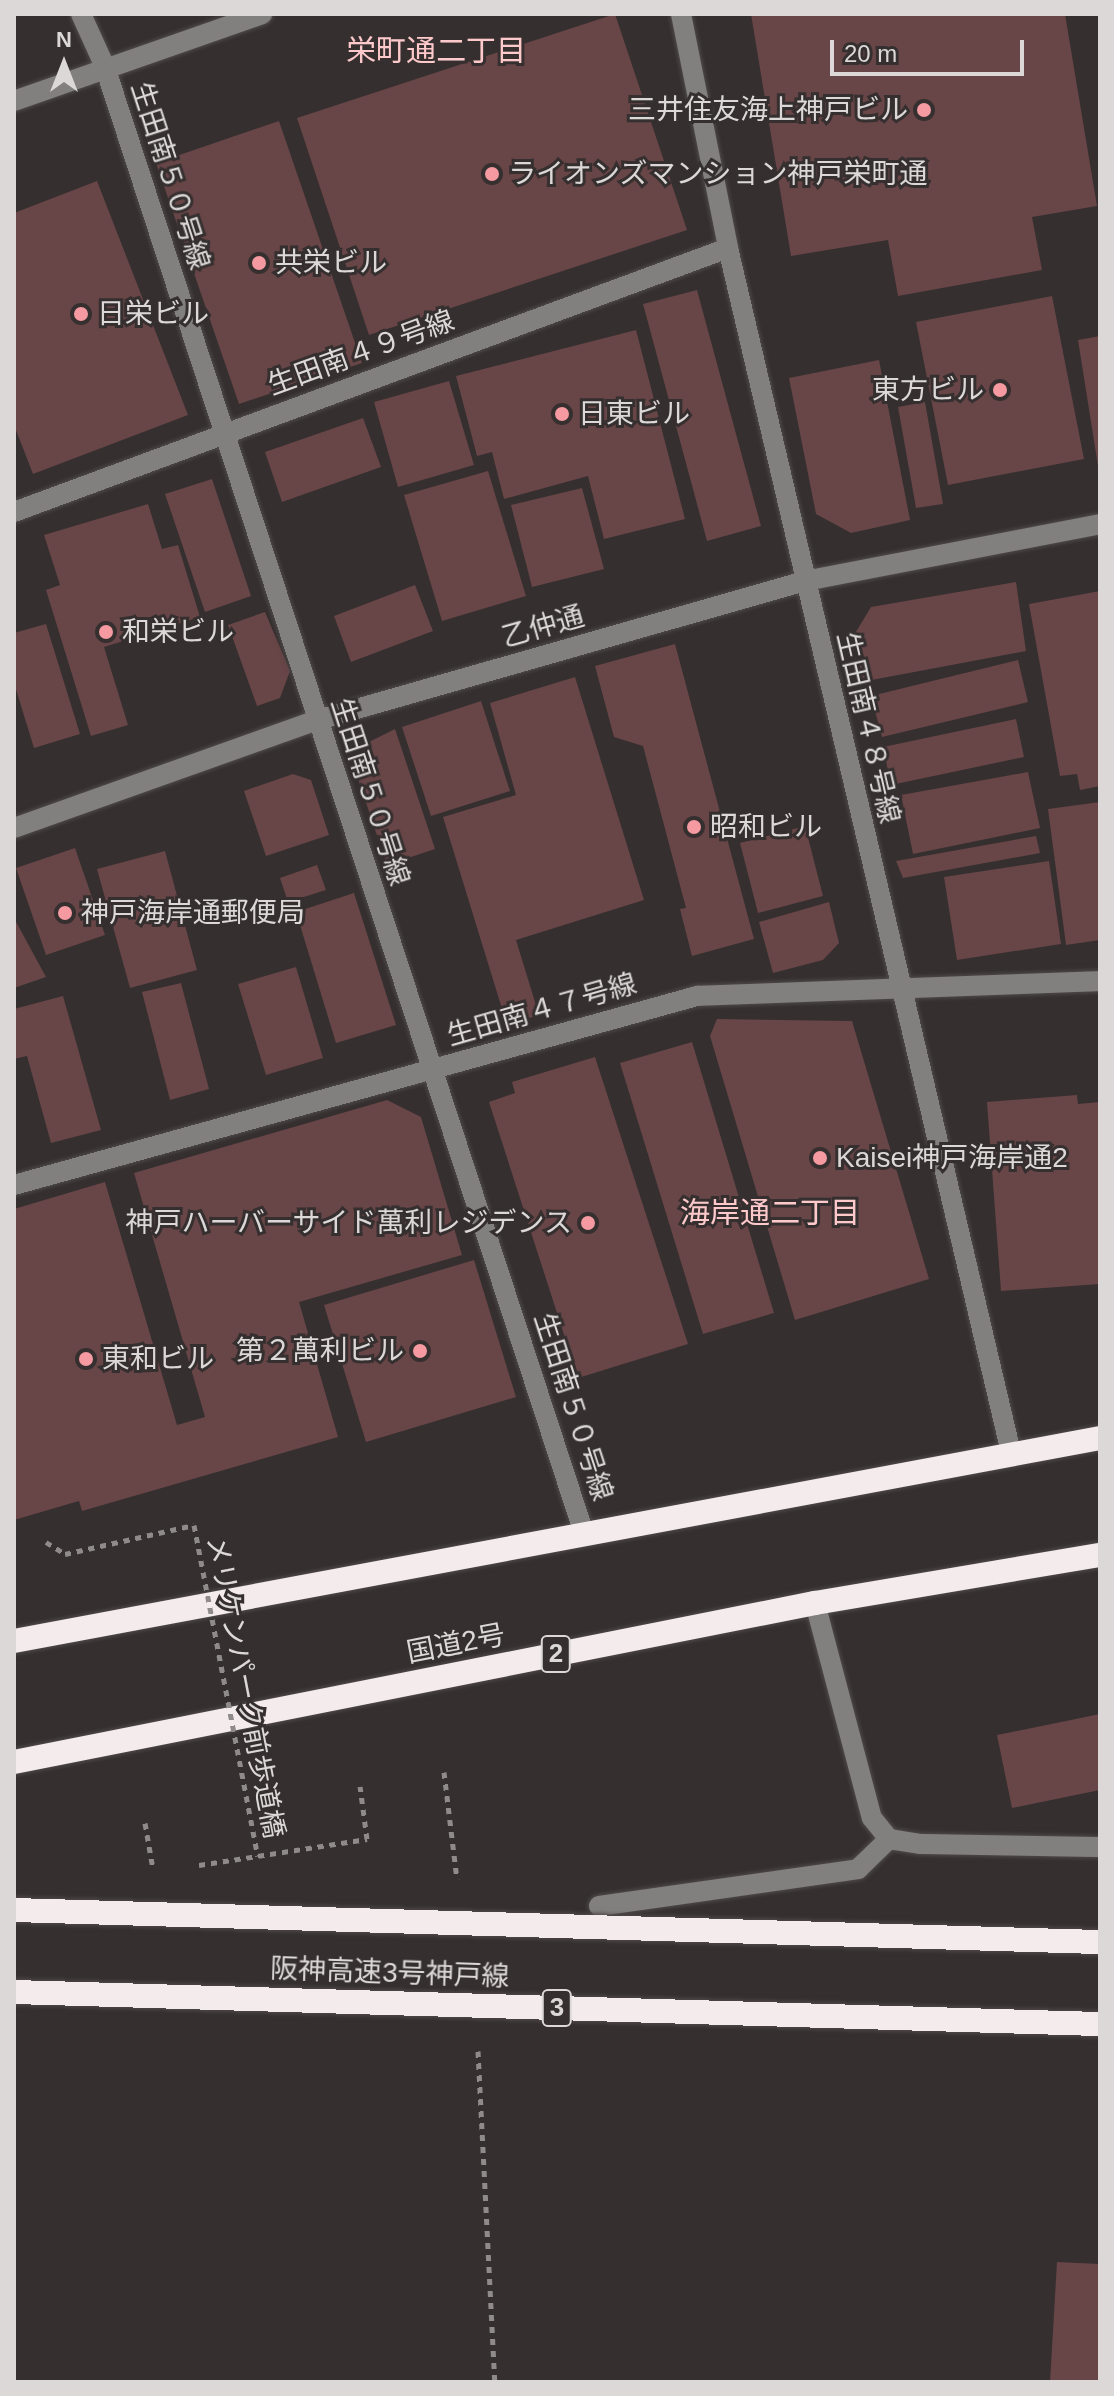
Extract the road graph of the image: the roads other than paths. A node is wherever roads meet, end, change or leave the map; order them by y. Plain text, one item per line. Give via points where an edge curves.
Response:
1 (81, 14) edge
2 (262, 14) edge
3 (681, 14) edge
4 (105, 67) junction
5 (14, 101) edge
6 (728, 248) junction
7 (224, 433) junction
8 (14, 512) edge
9 (1100, 524) edge
10 (805, 581) junction
11 (318, 720) junction
12 (14, 828) edge
13 (1100, 981) edge
14 (899, 990) junction
15 (431, 1070) junction
16 (14, 1185) edge
17 (1100, 1438) edge
18 (1011, 1453) junction
19 (584, 1533) junction
20 (1100, 1555) edge
21 (815, 1603) junction
22 (14, 1641) edge
23 (14, 1762) edge
24 (889, 1839) junction
25 (1100, 1847) edge
26 (599, 1906) dead end
27 (14, 1910) edge
28 (1100, 1942) edge
29 (14, 1992) edge
30 (1100, 2024) edge

1 - 4 street, 生田南５０号線
2 - 4 street
3 - 6 street, 生田南４８号線
4 - 5 street
4 - 7 street, 生田南５０号線
6 - 7 street, 生田南４９号線
6 - 10 street, 生田南４８号線
7 - 8 street, 生田南４９号線
7 - 11 street, 生田南５０号線
9 - 10 street, 乙仲通
10 - 11 street, 乙仲通
10 - 14 street, 生田南４８号線
11 - 12 street, 乙仲通
11 - 15 street, 生田南５０号線
13 - 14 street, 生田南４７号線
14 - 15 street, 生田南４７号線 via 697,996
14 - 18 street, 生田南４８号線
15 - 16 street, 生田南４７号線
15 - 19 street, 生田南５０号線
17 - 18 highway
18 - 19 highway
19 - 22 highway
20 - 21 highway, 国道2号 / 2
21 - 23 highway, 国道2号 / 2
21 - 24 street via 872,1818
24 - 25 street
24 - 26 street via 858,1869
27 - 28 highway, 阪神高速3号神戸線, bridge
29 - 30 highway, 阪神高速3号神戸線 / 3, bridge

